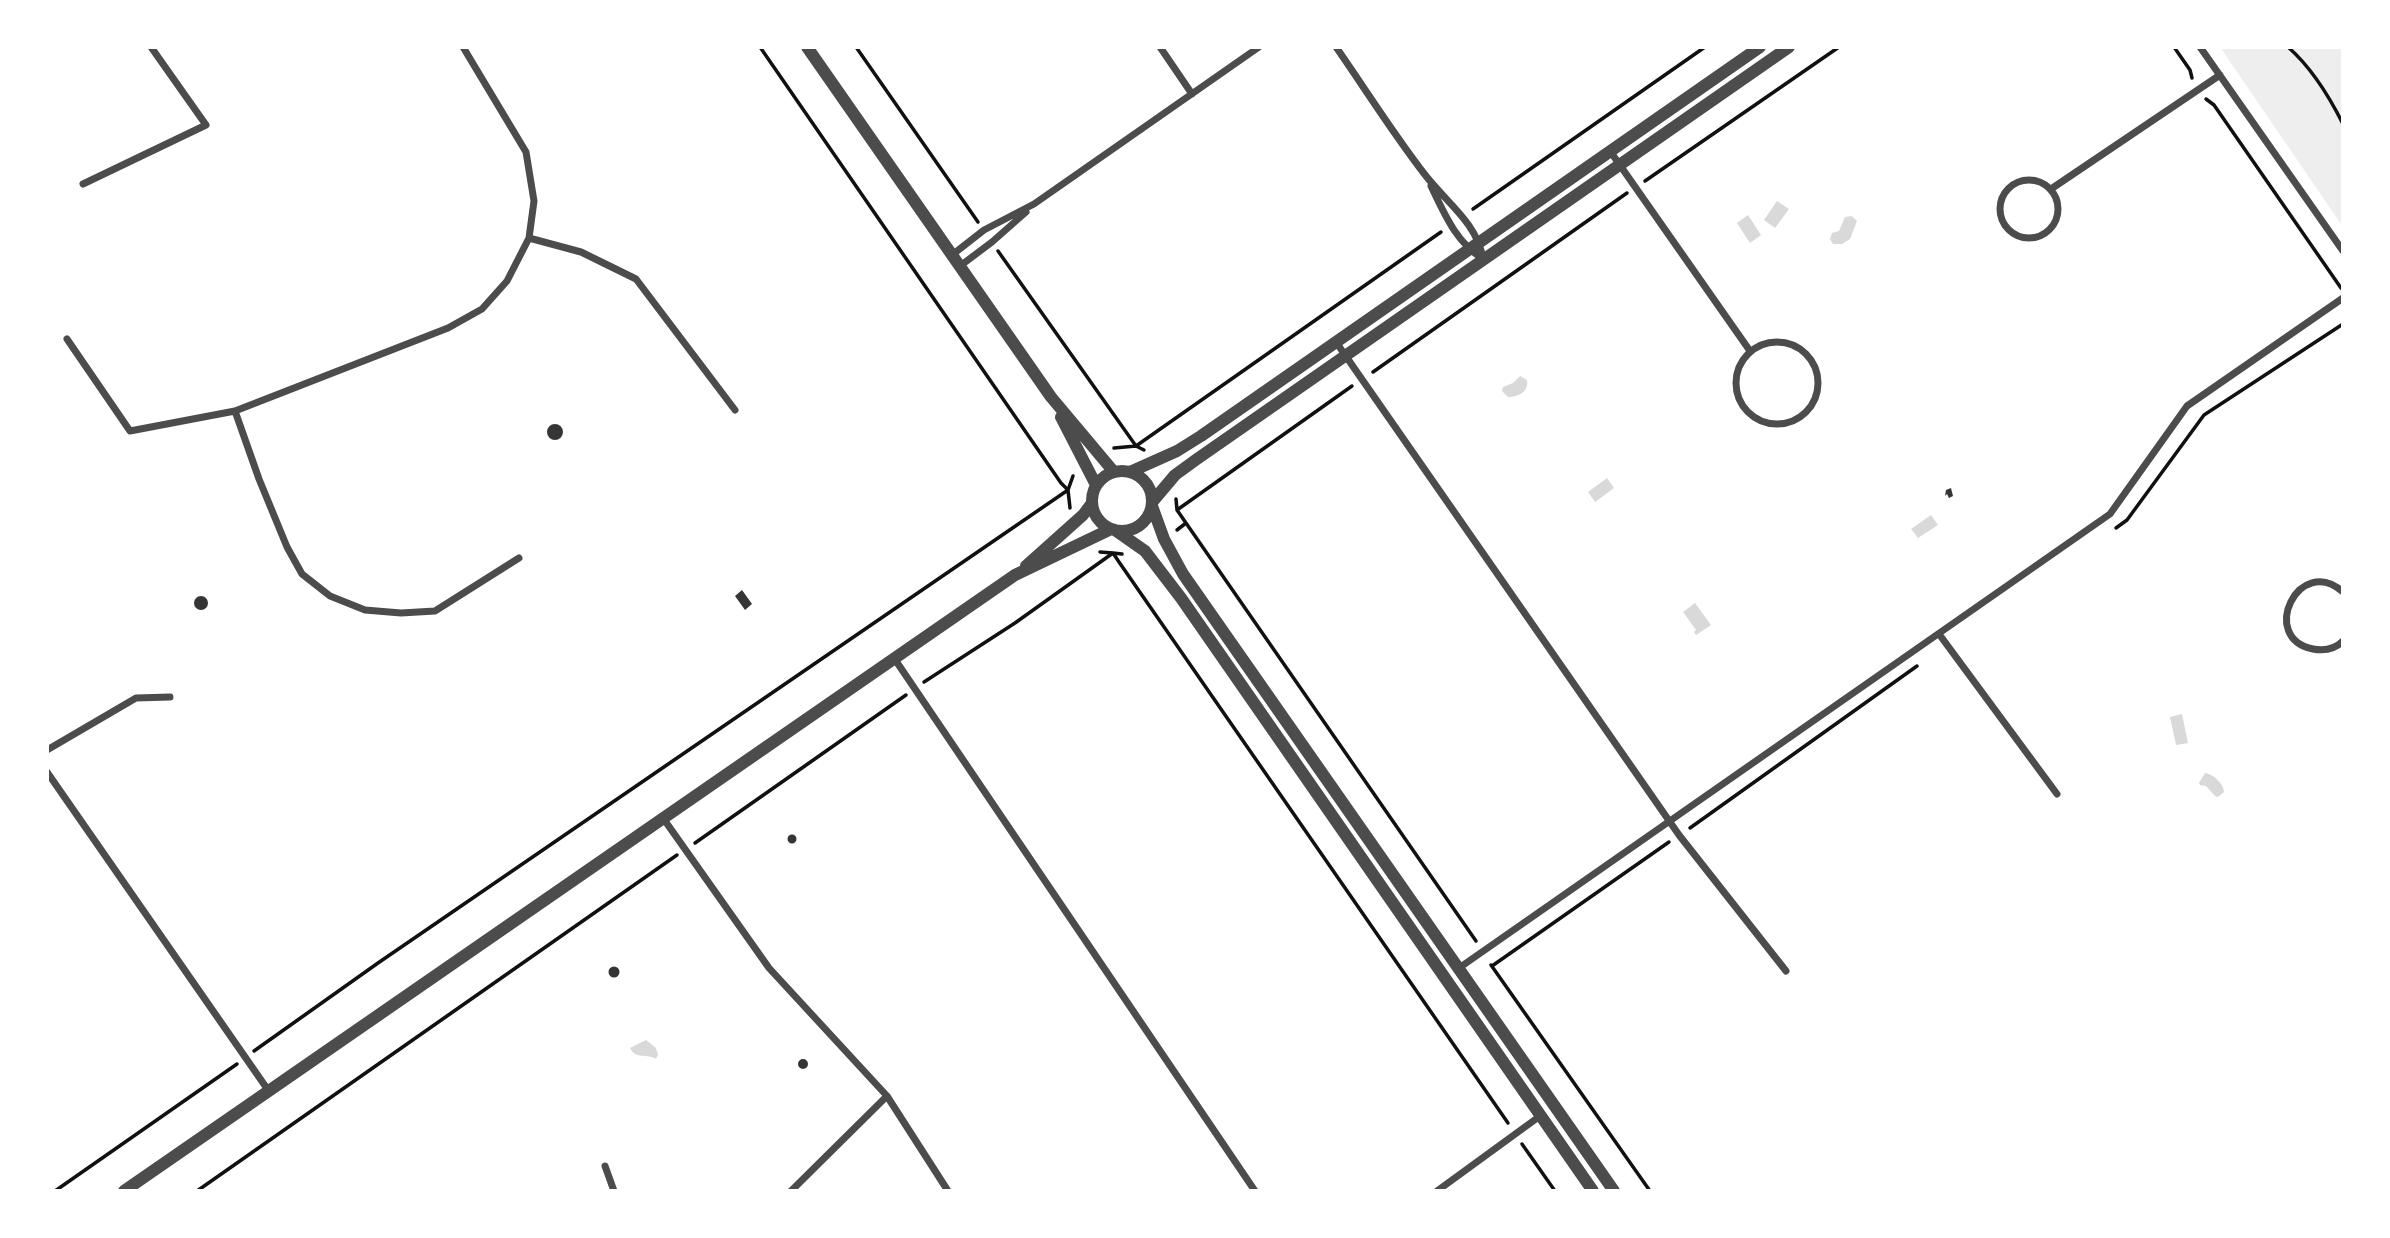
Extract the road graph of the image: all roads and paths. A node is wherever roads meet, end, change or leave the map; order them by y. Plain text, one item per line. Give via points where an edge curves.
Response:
1 (151, 47) edge
2 (463, 47) edge
3 (761, 47) edge
4 (807, 47) edge
5 (1160, 47) edge
6 (1259, 47) edge
7 (1336, 47) edge
8 (1706, 47) edge
9 (1760, 47) edge
10 (1788, 47) edge
11 (1839, 47) edge
12 (2174, 47) edge
13 (2200, 47) edge
14 (2288, 47) edge
15 (2220, 75) junction
16 (2199, 90) junction
17 (1192, 94) junction
18 (2343, 124) edge
19 (1610, 151) junction
20 (1620, 165) junction
21 (1426, 176) junction
22 (83, 184) dead end
23 (1636, 187) junction
24 (2051, 189) junction
25 (1034, 204) junction
26 (1462, 217) junction
27 (1450, 224) junction
28 (529, 239) junction
29 (1480, 242) junction
30 (1469, 250) junction
31 (2343, 251) edge
32 (1483, 259) junction
33 (956, 260) junction
34 (2343, 290) edge
35 (2343, 298) edge
36 (67, 339) dead end
37 (1336, 342) junction
38 (1750, 351) junction
39 (1345, 355) junction
40 (1362, 379) junction
41 (1051, 397) junction
42 (736, 410) dead end
43 (235, 411) junction
44 (1100, 455) junction
45 (1087, 466) junction
46 (1114, 472) junction
47 (1130, 472) junction
48 (1096, 485) junction
49 (1068, 490) junction
50 (1092, 503) junction
51 (1152, 504) junction
52 (1186, 523) junction
53 (1113, 530) junction
54 (1164, 539) junction
55 (1145, 551) junction
56 (1113, 553) junction
57 (519, 558) dead end
58 (1015, 575) junction
59 (2343, 592) edge
60 (1939, 634) junction
61 (2343, 641) edge
62 (894, 658) junction
63 (915, 688) junction
64 (170, 697) dead end
65 (47, 750) edge
66 (47, 772) edge
67 (2057, 794) dead end
68 (663, 818) junction
69 (1669, 821) junction
70 (1679, 835) junction
71 (684, 850) junction
72 (1483, 952) junction
73 (1492, 966) junction
74 (1459, 968) junction
75 (1786, 971) dead end
76 (244, 1058) junction
77 (268, 1090) junction
78 (887, 1096) junction
79 (1541, 1116) junction
80 (1516, 1134) junction
81 (606, 1166) dead end
82 (55, 1191) edge
83 (124, 1191) edge
84 (197, 1191) edge
85 (614, 1191) edge
86 (791, 1191) edge
87 (948, 1191) edge
88 (1255, 1191) edge
89 (1437, 1191) edge
90 (1555, 1191) edge
91 (1593, 1191) edge
92 (1614, 1191) edge
93 (1650, 1191) edge

1 - 22 street via 206,125
2 - 28 street via 526,152 534,201
3 - 49 path
4 - 33 street
5 - 17 street
6 - 17 street
7 - 21 street
8 - 26 path
9 - 19 street
10 - 20 street
11 - 23 path
12 - 16 path
13 - 15 street
14 - 18 path via 2313,75
15 - 16 street
15 - 31 street
16 - 24 street
16 - 34 path via 2214,104
17 - 25 street
19 - 20 street
19 - 29 street
20 - 23 street
20 - 32 street
21 - 26 street
21 - 27 street
23 - 38 street
23 - 40 path
24 - 24 street via 2059,215 2048,232 2032,239 2012,234 1999,212 2010,186 2029,180
25 - 33 street via 992,242
25 - 33 street via 984,230
26 - 29 street
27 - 30 street
27 - 44 path via 1136,446 1112,448
28 - 42 street via 581,252 636,279
28 - 43 street via 507,281 482,309 448,328
29 - 30 street
29 - 32 street
30 - 32 street
30 - 37 street
32 - 39 street
33 - 41 street
35 - 60 street via 2187,406 2110,514
36 - 43 street via 130,431
37 - 39 street
37 - 47 street via 1177,451
38 - 38 street via 1766,343 1790,344 1813,363 1818,390 1802,417 1774,425 1746,412 1735,382
39 - 40 street
39 - 51 street via 1175,475
40 - 52 path via 1177,510
40 - 69 street
41 - 44 street
41 - 45 street
43 - 57 street via 287,547 302,574 330,596 365,610 435,611
44 - 46 street
45 - 48 street
45 - 49 path via 1073,475
46 - 47 street
46 - 48 street
47 - 51 street via 1146,483
48 - 50 street
49 - 76 path
50 - 53 street via 1098,519
50 - 58 street
51 - 53 street via 1149,515 1135,528
51 - 54 street
52 - 54 path
52 - 72 path
53 - 55 street
53 - 58 street
54 - 74 street via 1183,574
55 - 56 path via 1140,556
55 - 79 street
56 - 63 path
56 - 80 path
58 - 62 street
59 - 61 street via 2329,583 2305,585 2289,600 2286,611 2290,632 2309,649 2328,649
60 - 67 street
60 - 69 street
62 - 63 street
62 - 68 street
63 - 71 path
63 - 88 street
64 - 65 street via 136,698
66 - 76 street
68 - 71 street
68 - 77 street
69 - 70 street
69 - 72 street
70 - 73 path
70 - 75 street
71 - 78 street via 769,968
71 - 84 path
72 - 73 path
72 - 74 street
73 - 93 path
74 - 92 street
76 - 77 street
76 - 82 path
77 - 83 street
78 - 86 street
78 - 87 street
79 - 80 street
79 - 91 street
80 - 89 street
80 - 90 path
81 - 85 street

